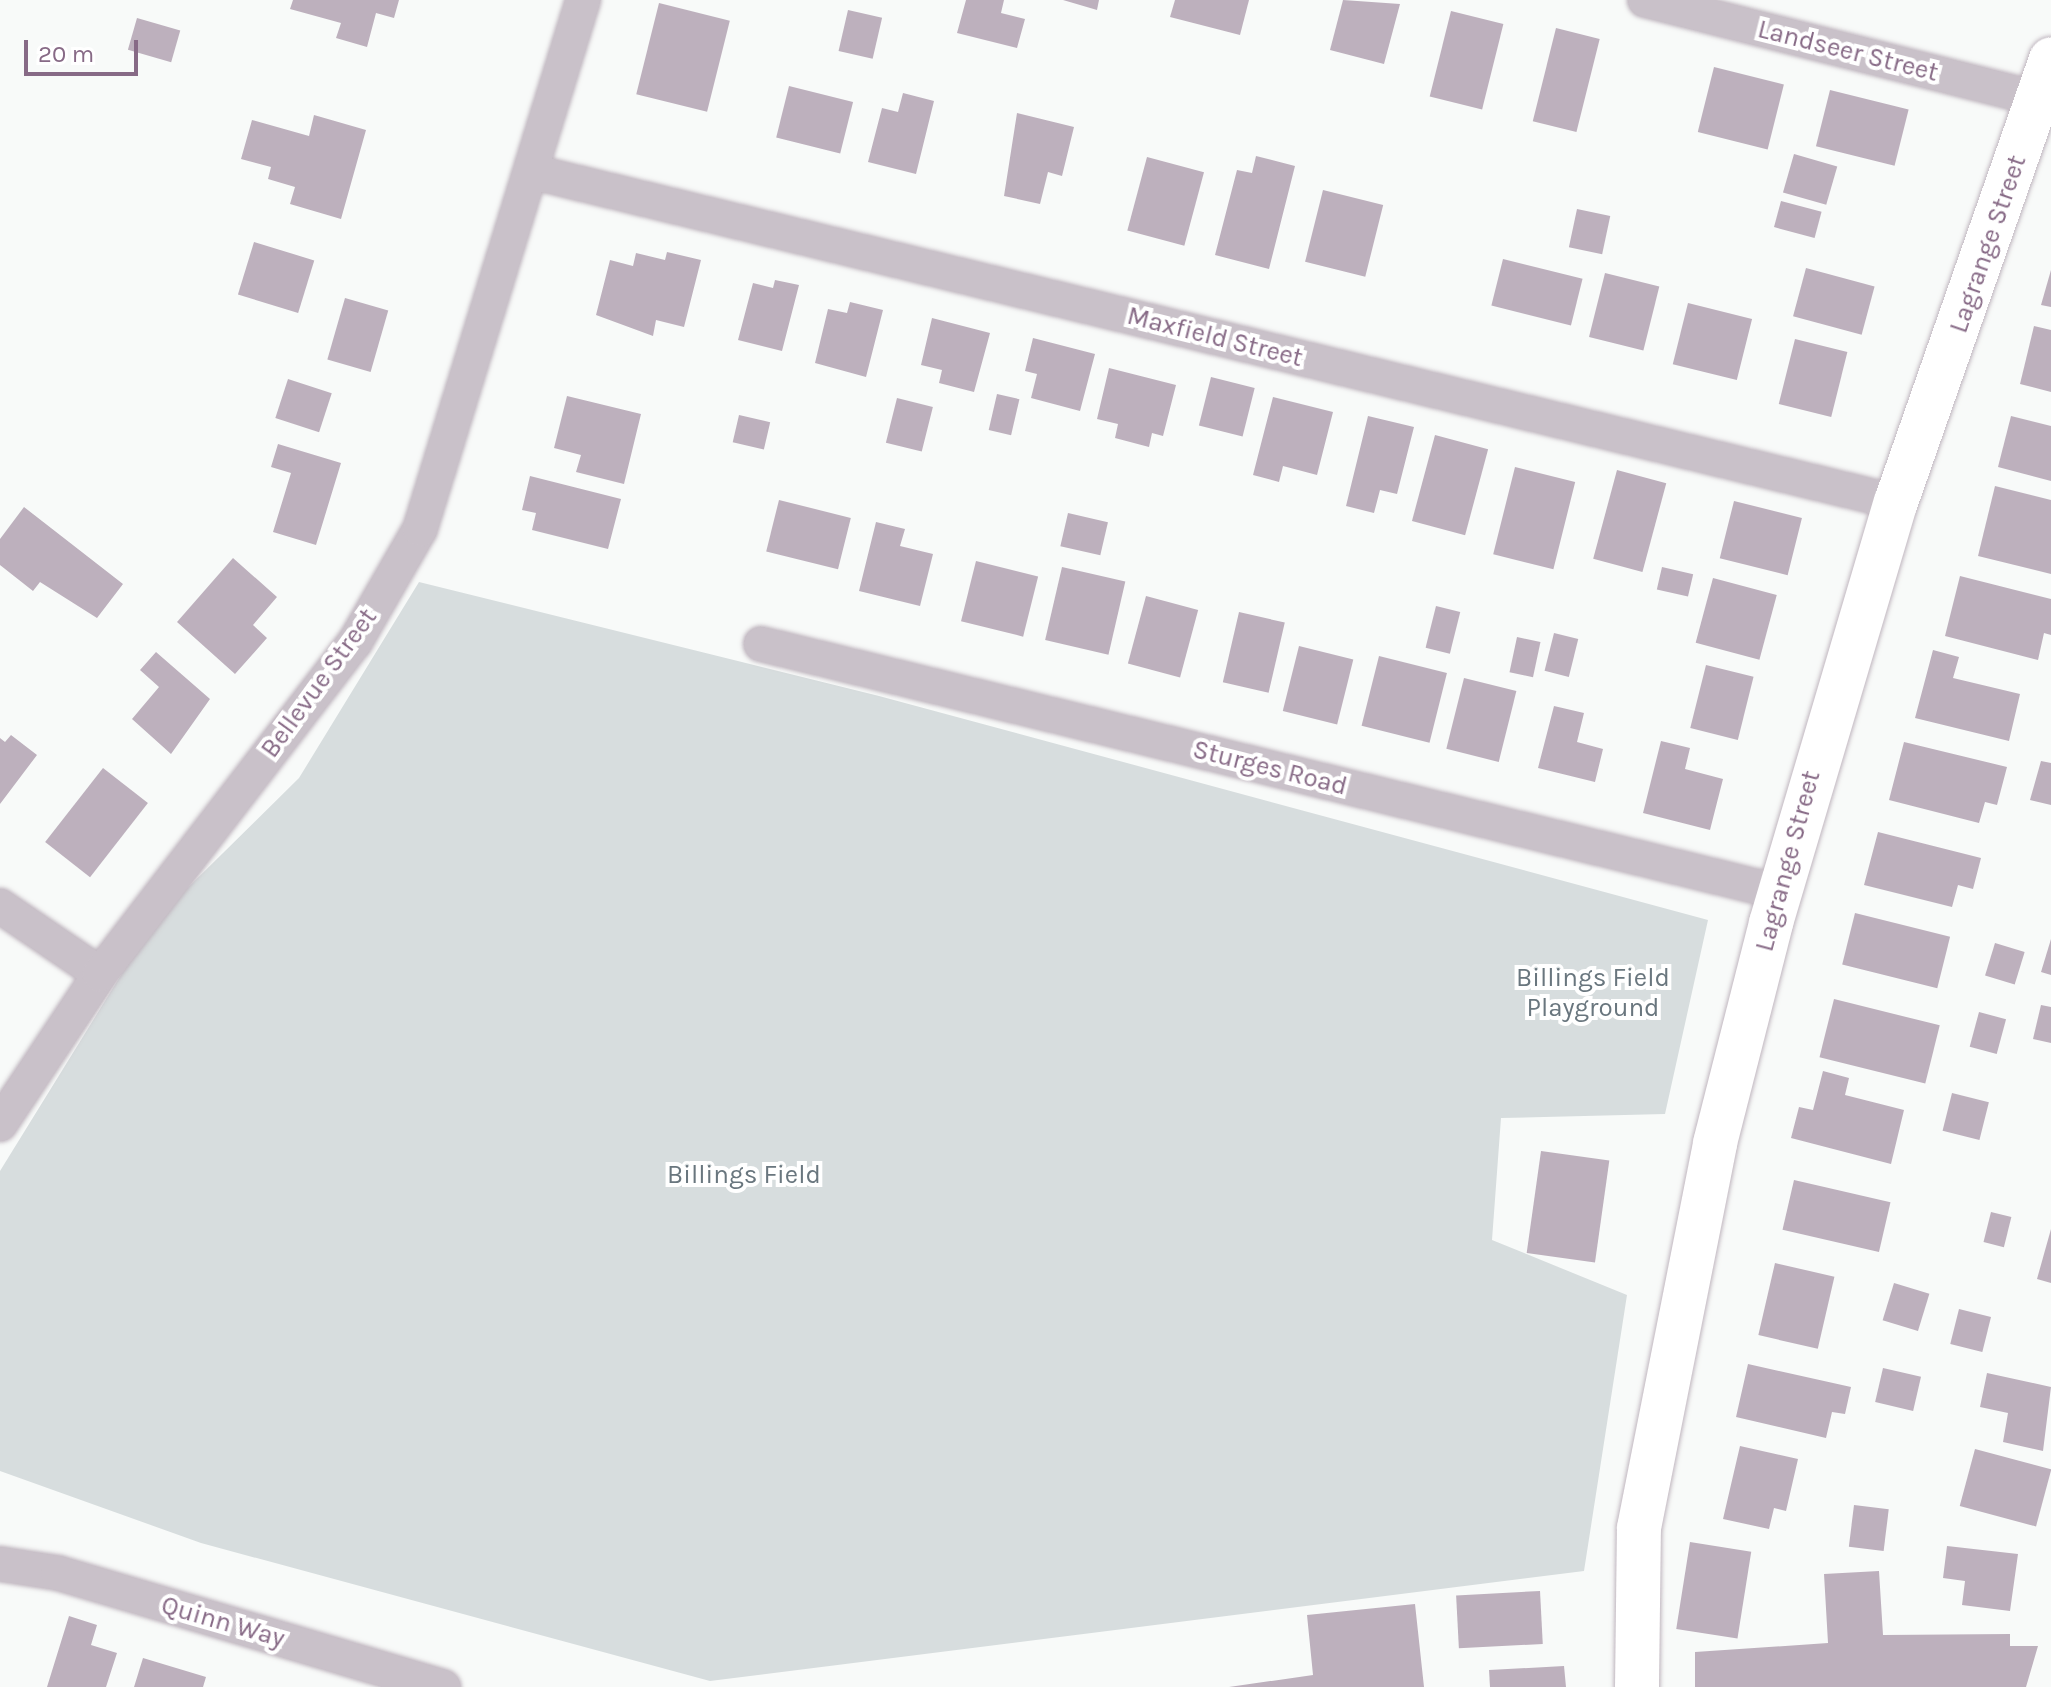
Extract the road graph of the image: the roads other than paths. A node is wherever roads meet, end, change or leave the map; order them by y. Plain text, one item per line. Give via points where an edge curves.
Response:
1 (583, 0) edge
2 (1645, 0) edge
3 (2046, 87) edge
4 (533, 172) junction
5 (1896, 502) junction
6 (761, 644) dead end
7 (1779, 892) junction
8 (0, 906) edge
9 (100, 974) junction
10 (0, 1124) edge
11 (0, 1564) edge
12 (443, 1687) edge
13 (1637, 1687) edge

1 - 4 street, Bellevue Street
2 - 3 street, Landseer Street
3 - 5 main road, Lagrange Street
4 - 5 street, Maxfield Street
4 - 9 street, Bellevue Street via 420,529 355,642
5 - 7 main road, Lagrange Street
6 - 7 street, Sturges Road
7 - 13 main road, Lagrange Street via 1715,1143 1639,1528
8 - 9 street
9 - 10 street, Bellevue Street
11 - 12 street, Quinn Way via 58,1573

